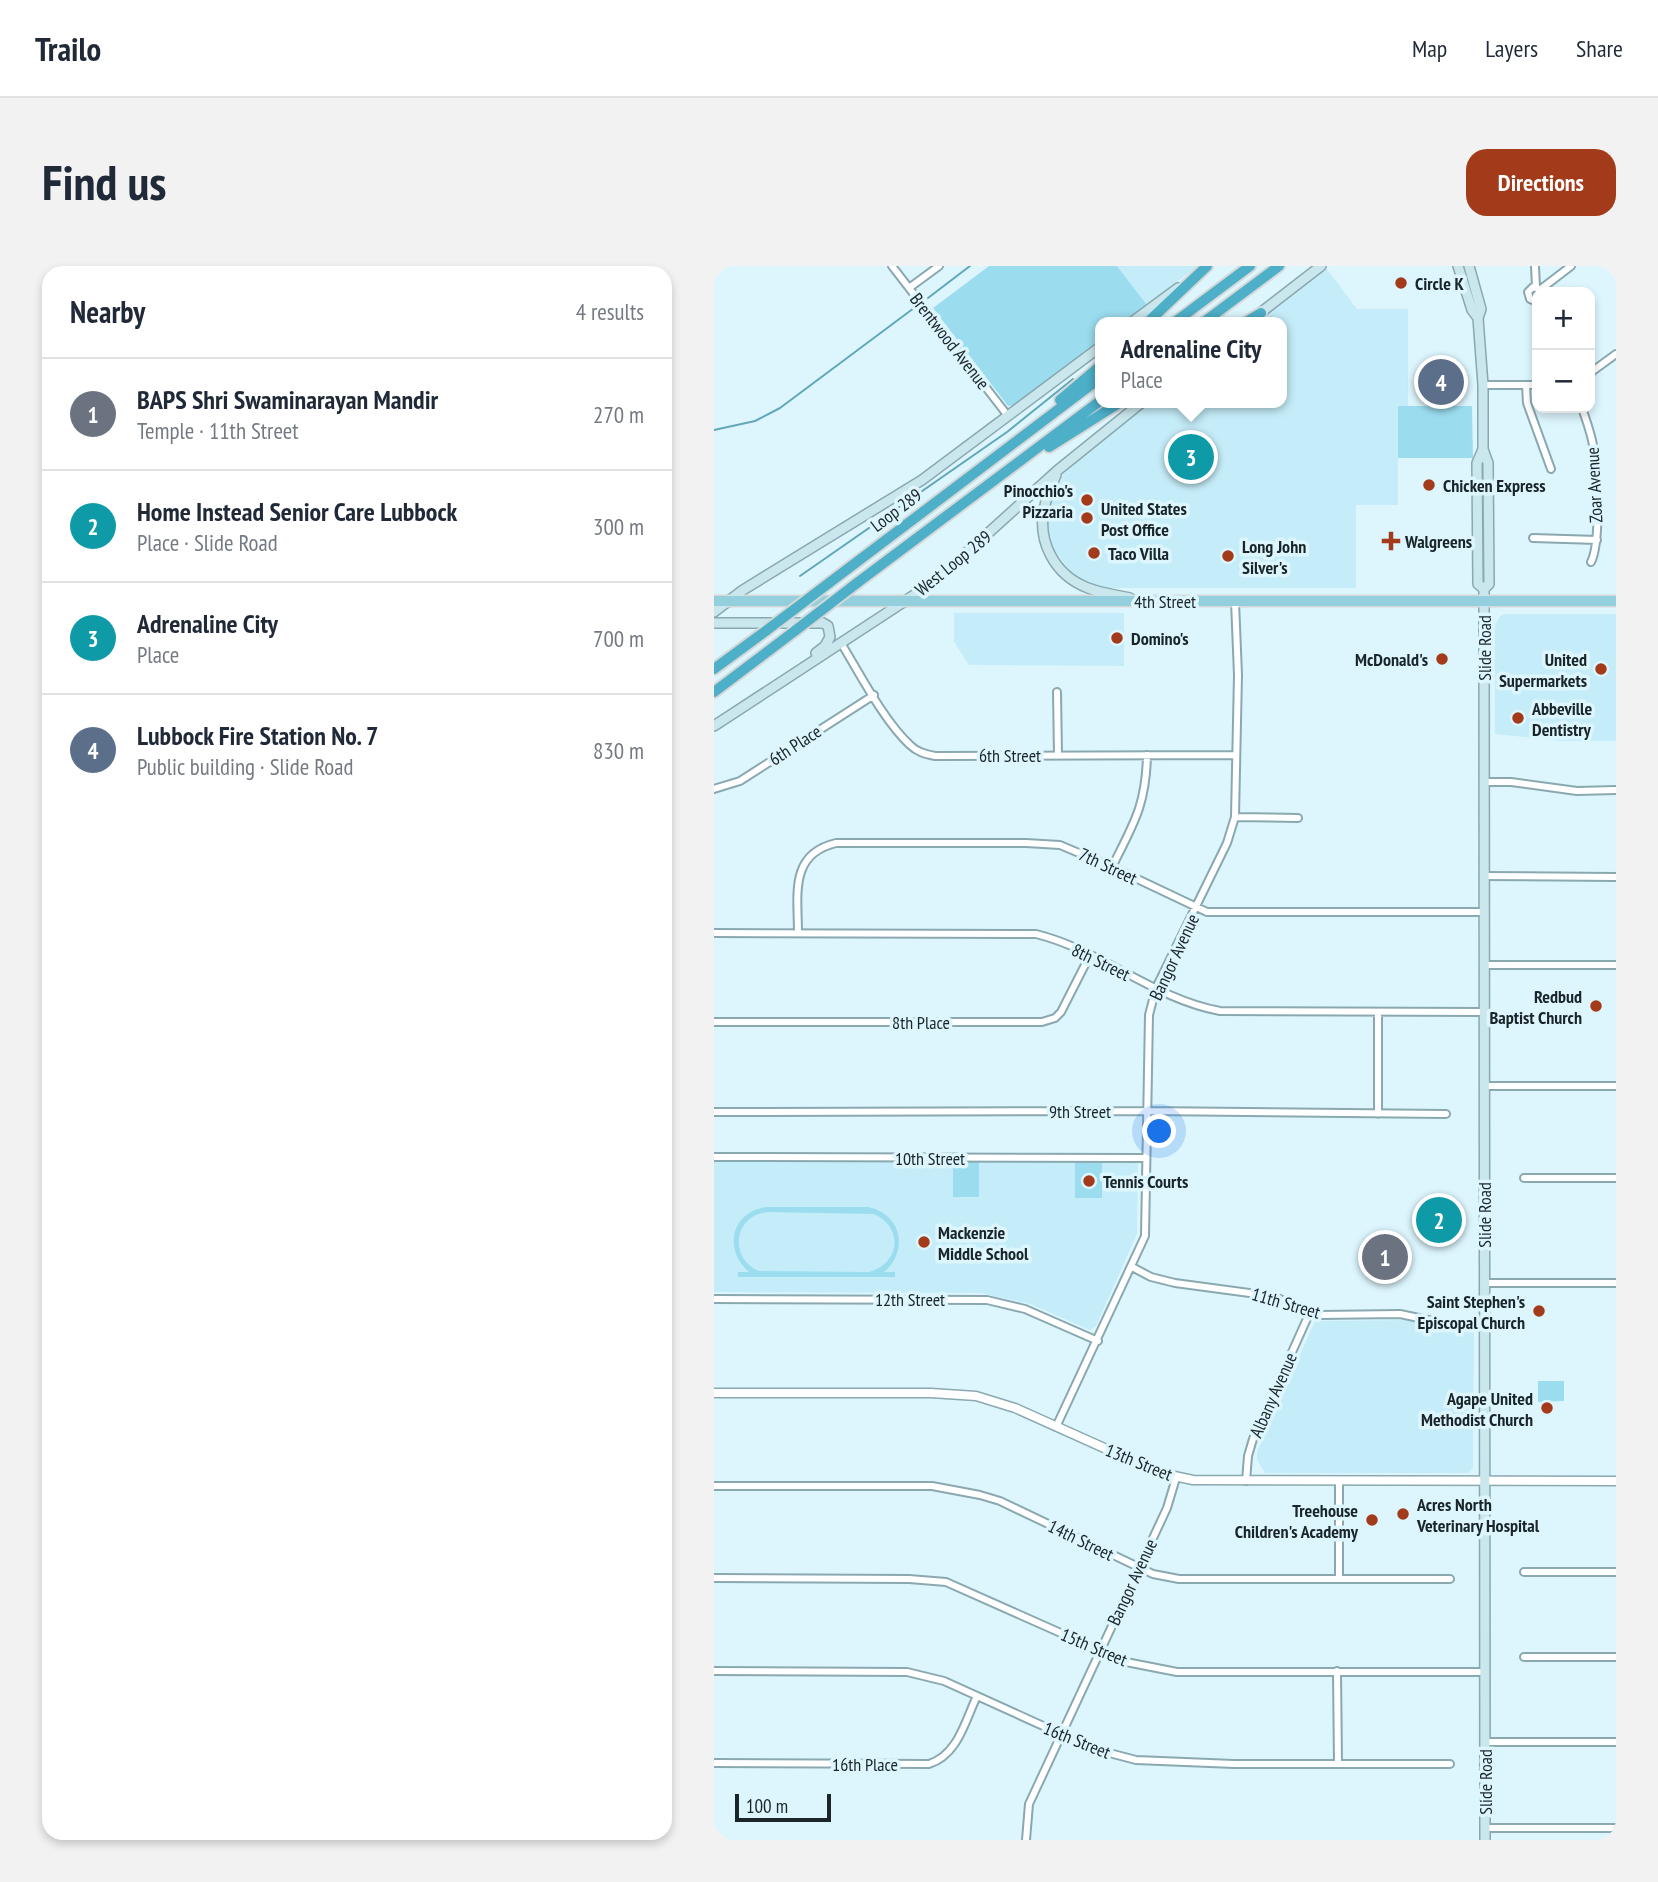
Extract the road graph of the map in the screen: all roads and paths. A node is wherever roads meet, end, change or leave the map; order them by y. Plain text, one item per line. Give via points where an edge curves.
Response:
1 (892, 266) edge
2 (939, 266) edge
3 (1207, 266) edge
4 (1250, 266) edge
5 (1279, 266) edge
6 (1321, 266) edge
7 (1458, 266) edge
8 (1469, 266) edge
9 (1535, 266) edge
10 (1571, 266) edge
11 (1540, 287) edge
12 (1543, 287) edge
13 (909, 288) junction
14 (1261, 313) joint
15 (1139, 317) edge
16 (1153, 317) edge
17 (1182, 317) edge
18 (1211, 317) edge
19 (1255, 317) edge
20 (1478, 318) junction
21 (1095, 351) edge
22 (1616, 354) edge
23 (1595, 369) edge
24 (1095, 370) edge
25 (1095, 382) edge
26 (1483, 385) junction
27 (1526, 385) junction
28 (1532, 385) edge
29 (1095, 405) edge
30 (1111, 408) edge
31 (1135, 408) edge
32 (1584, 413) edge
33 (1008, 416) junction
34 (1005, 450) junction
35 (1551, 469) dead end
36 (1058, 470) junction
37 (998, 477) junction
38 (1533, 538) dead end
39 (1597, 540) junction
40 (1591, 562) dead end
41 (714, 601) edge
42 (727, 601) junction
43 (904, 601) junction
44 (1142, 601) junction
45 (1235, 601) junction
46 (1484, 601) junction
47 (1616, 601) edge
48 (714, 612) edge
49 (714, 623) edge
50 (841, 643) junction
51 (714, 669) edge
52 (788, 677) junction
53 (714, 692) edge
54 (1057, 692) dead end
55 (874, 695) junction
56 (714, 726) edge
57 (787, 740) dead end
58 (792, 748) junction
59 (1058, 755) junction
60 (1147, 755) junction
61 (1236, 755) junction
62 (1484, 782) junction
63 (714, 789) edge
64 (1616, 790) edge
65 (1235, 817) junction
66 (1298, 818) dead end
67 (843, 832) dead end
68 (843, 843) junction
69 (1112, 866) junction
70 (1484, 876) junction
71 (1616, 877) edge
72 (1196, 908) junction
73 (1484, 912) junction
74 (714, 933) edge
75 (798, 933) junction
76 (1090, 955) junction
77 (1484, 965) junction
78 (1616, 965) edge
79 (1156, 988) junction
80 (1378, 1012) junction
81 (1484, 1012) junction
82 (714, 1022) edge
83 (1484, 1086) junction
84 (1616, 1086) edge
85 (1147, 1111) junction
86 (714, 1112) edge
87 (1378, 1114) junction
88 (1446, 1114) dead end
89 (714, 1157) edge
90 (1146, 1158) junction
91 (1524, 1178) dead end
92 (1616, 1178) edge
93 (1132, 1267) junction
94 (1484, 1283) junction
95 (1616, 1283) edge
96 (714, 1299) edge
97 (1310, 1312) junction
98 (1484, 1323) junction
99 (1098, 1341) junction
100 (714, 1393) edge
101 (1056, 1427) junction
102 (1176, 1478) junction
103 (1245, 1481) junction
104 (1339, 1481) junction
105 (1484, 1482) junction
106 (1616, 1482) edge
107 (714, 1486) edge
108 (1139, 1567) junction
109 (1524, 1572) dead end
110 (1616, 1572) edge
111 (714, 1578) edge
112 (1339, 1579) junction
113 (1450, 1579) dead end
114 (1100, 1651) junction
115 (1524, 1657) dead end
116 (1616, 1657) edge
117 (714, 1671) edge
118 (1338, 1671) junction
119 (1485, 1672) junction
120 (977, 1696) junction
121 (1061, 1734) junction
122 (1485, 1742) junction
123 (1616, 1742) edge
124 (714, 1763) edge
125 (1338, 1764) junction
126 (1450, 1764) dead end
127 (1485, 1828) junction
128 (1616, 1828) edge
129 (1026, 1840) edge
130 (1485, 1840) edge

1 - 13 street, Brentwood Avenue
2 - 13 street
3 - 15 main road
3 - 16 highway
4 - 17 highway
5 - 18 highway
6 - 14 main road
7 - 20 main road, Slide Road
8 - 20 main road, Slide Road via 1480,302
9 - 11 street
10 - 12 street
13 - 33 street, Brentwood Avenue
14 - 19 highway
20 - 26 main road, Slide Road
21 - 33 main road
22 - 23 street
24 - 34 highway
25 - 34 highway, Loop 289
26 - 27 street
26 - 46 main road, Slide Road via 1489,560
27 - 28 street
27 - 35 street via 1527,403
29 - 37 highway, Loop 289
30 - 37 highway
31 - 36 main road, West Loop 289
32 - 39 street, Zoar Avenue via 1596,463
33 - 42 main road via 922,480
34 - 51 highway, Loop 289, bridge
36 - 43 main road, West Loop 289 via 960,560
36 - 44 main road via 1043,516 1044,540 1053,562 1085,587
37 - 53 highway, Loop 289, bridge
38 - 39 street
39 - 40 street, Zoar Avenue
41 - 42 main road, 4th Street
42 - 43 main road, 4th Street
42 - 48 main road
43 - 44 main road, 4th Street
43 - 50 main road, West Loop 289
44 - 45 main road, 4th Street
45 - 46 main road, 4th Street
45 - 61 street, Bangor Avenue
46 - 47 main road, 4th Street
46 - 62 main road, Slide Road
49 - 52 main road via 828,626 830,637 825,646
50 - 52 main road, West Loop 289
50 - 55 street, 6th Street
52 - 56 main road, West Loop 289
54 - 59 street
55 - 58 street, 6th Place
55 - 59 street, 6th Street via 903,738 920,753
57 - 58 street
58 - 63 street, 6th Place via 740,781
59 - 60 street, 6th Street
60 - 61 street, 6th Street
60 - 69 street via 1140,809
61 - 65 street, Bangor Avenue
62 - 64 street
62 - 70 main road, Slide Road
65 - 66 street
65 - 72 street, Bangor Avenue
67 - 68 street
68 - 69 street, 7th Street via 1046,843
68 - 75 street, 7th Street via 818,849 802,868
69 - 72 street, 7th Street
70 - 71 street
70 - 73 main road, Slide Road
72 - 73 street, 7th Street via 1207,912
72 - 79 street, Bangor Avenue
73 - 77 main road, Slide Road
74 - 75 street, 8th Street
75 - 76 street, 8th Street via 1015,932 1052,938
76 - 79 street, 8th Street
76 - 82 street, 8th Place via 1061,1012 1042,1022
77 - 78 street
77 - 81 main road, Slide Road
79 - 80 street, 8th Street via 1220,1012
79 - 85 street, Bangor Avenue via 1147,1035
80 - 81 street, 8th Street
80 - 87 street
81 - 83 main road, Slide Road
83 - 84 street
83 - 94 main road, Slide Road
85 - 86 street, 9th Street
85 - 87 street, 9th Street
85 - 90 street, Bangor Avenue
87 - 88 street, 9th Street
89 - 90 street, 10th Street
90 - 93 street, Bangor Avenue via 1145,1236
91 - 92 street
93 - 97 street, 11th Street via 1175,1283 1272,1296
93 - 99 street, Bangor Avenue
94 - 95 street
94 - 98 main road, Slide Road
96 - 99 street, 12th Street via 987,1300 1033,1312
97 - 98 street, 11th Street via 1399,1314 1438,1322
97 - 103 street, Albany Avenue via 1252,1440
98 - 105 main road, Slide Road
99 - 101 street, Bangor Avenue
100 - 101 street, 13th Street via 956,1394 995,1400
101 - 102 street, 13th Street
102 - 103 street, 13th Street
102 - 108 street, Bangor Avenue
103 - 104 street, 13th Street
104 - 105 street, 13th Street
104 - 112 street
105 - 106 street, 13th Street
105 - 119 main road, Slide Road
107 - 108 street, 14th Street via 932,1486 960,1491 1000,1502
108 - 112 street, 14th Street via 1179,1579
108 - 114 street, Bangor Avenue
109 - 110 street
111 - 114 street, 15th Street via 946,1582
112 - 113 street, 14th Street
114 - 118 street, 15th Street via 1126,1662 1177,1672
114 - 121 street, Bangor Avenue
115 - 116 street
117 - 120 street, 16th Street via 907,1672
118 - 119 street, 15th Street
118 - 125 street
119 - 122 main road, Slide Road
120 - 121 street, 16th Street
120 - 124 street, 16th Place via 954,1746 929,1764
121 - 125 street, 16th Street via 1094,1749 1146,1761
121 - 129 street, Bangor Avenue via 1029,1804
122 - 123 street
122 - 127 main road, Slide Road
125 - 126 street, 16th Street
127 - 128 street
127 - 130 main road, Slide Road

